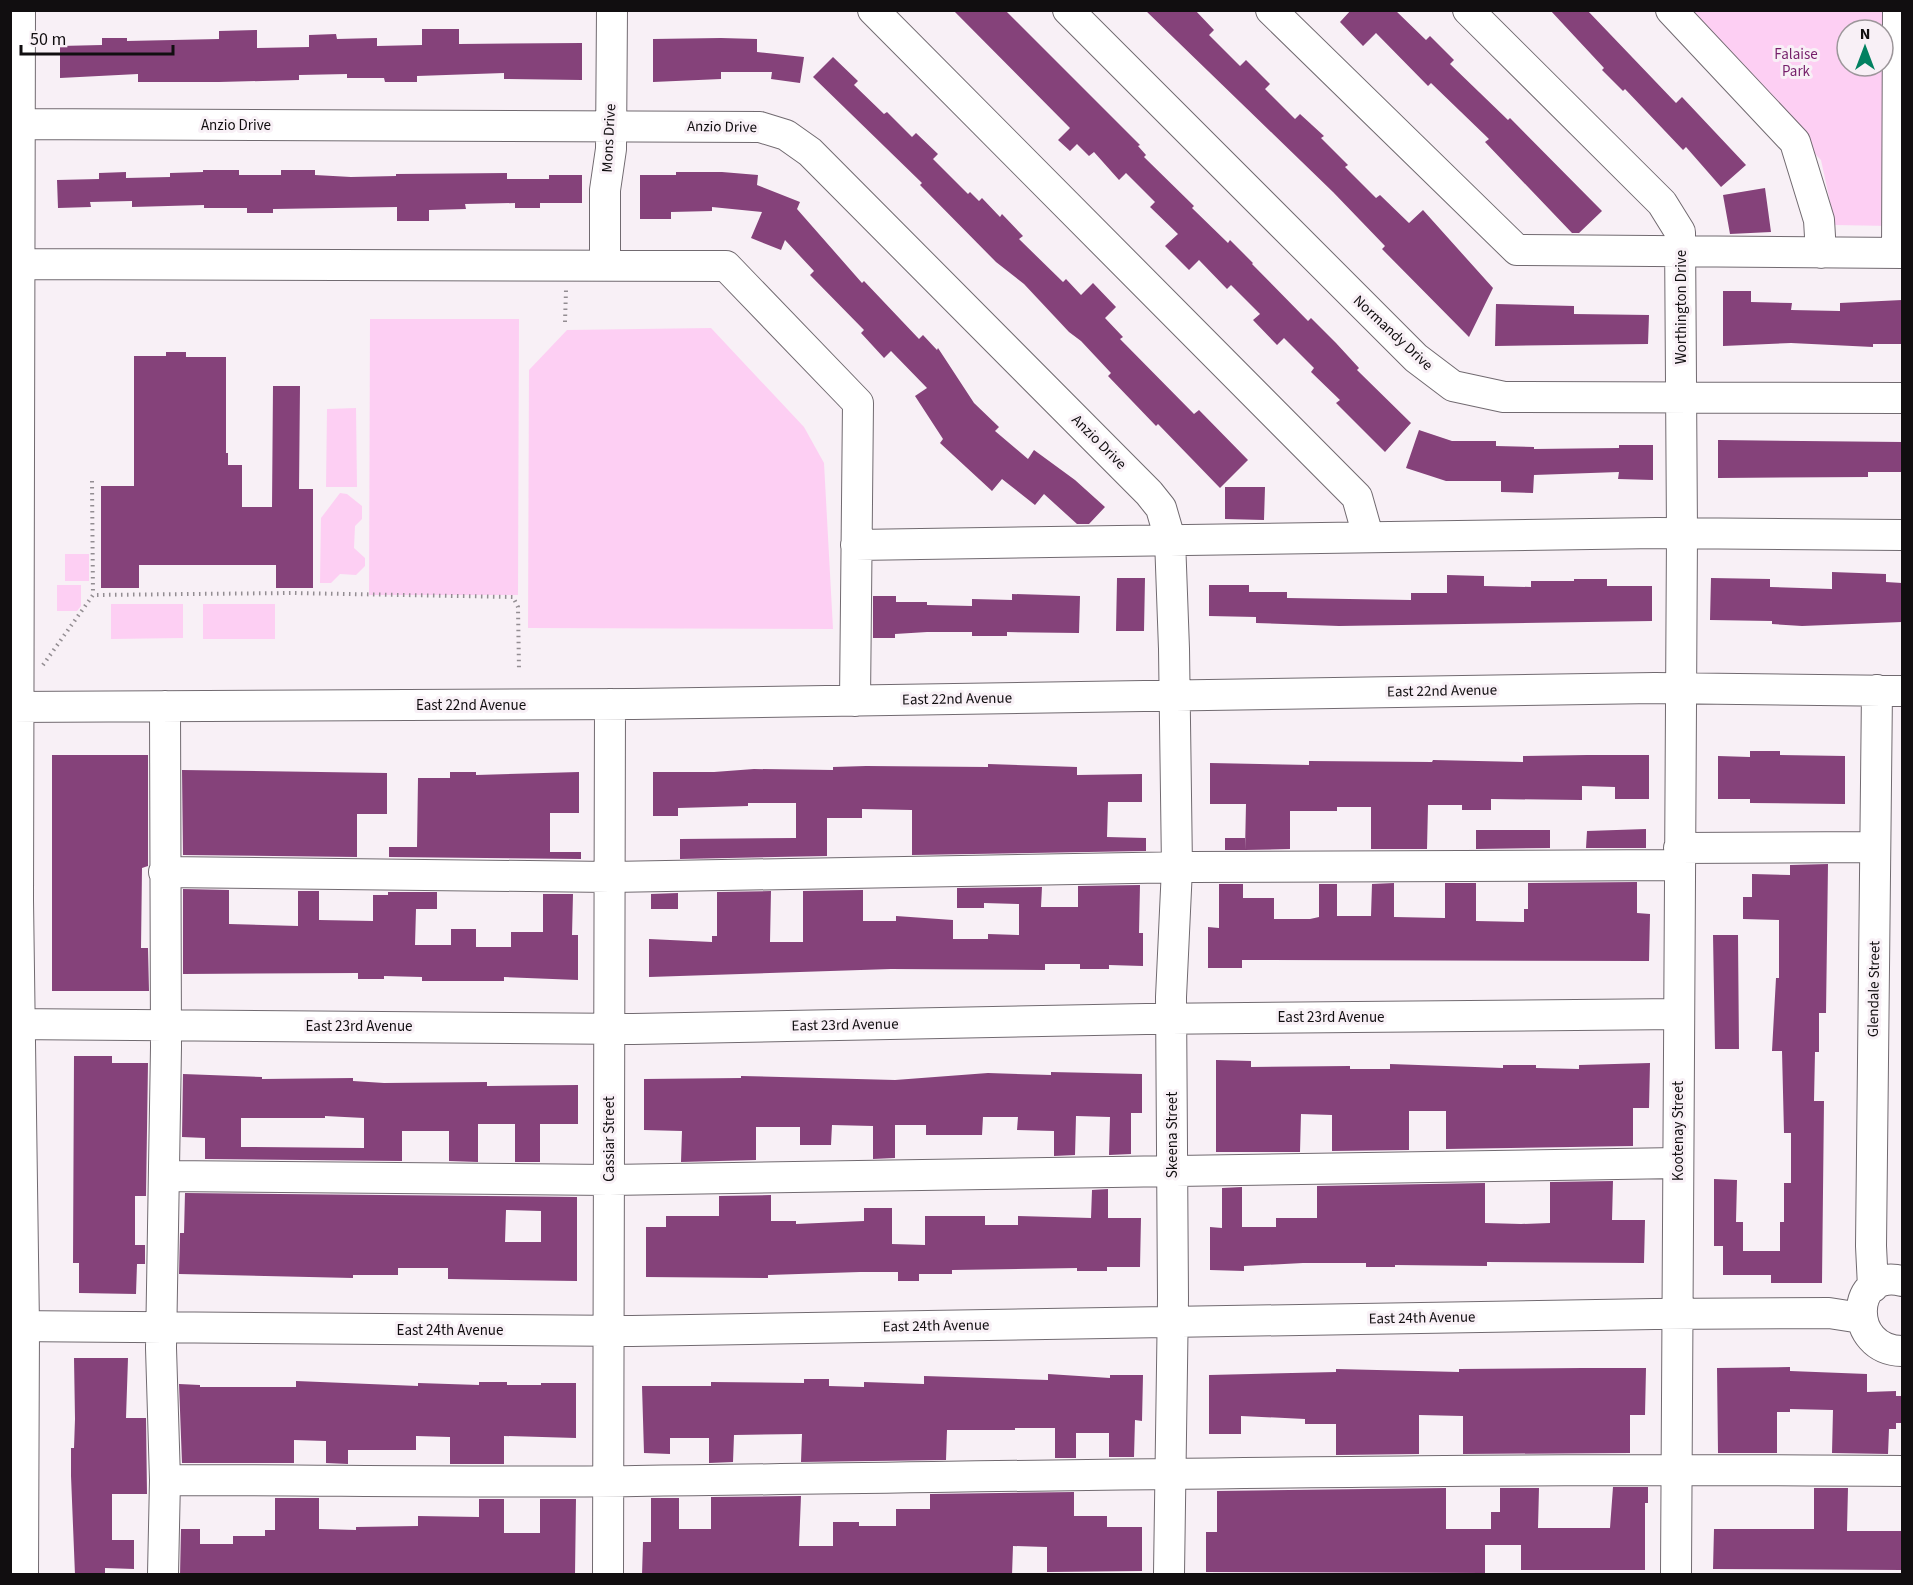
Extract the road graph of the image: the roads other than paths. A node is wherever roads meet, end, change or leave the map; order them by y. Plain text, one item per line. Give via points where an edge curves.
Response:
1 (20, 10) edge
2 (612, 10) edge
3 (873, 10) edge
4 (1068, 10) edge
5 (1271, 10) edge
6 (1468, 10) edge
7 (1671, 10) edge
8 (1898, 10) edge
9 (15, 124) edge
10 (611, 126) junction
11 (1681, 253) junction
12 (1821, 253) junction
13 (1900, 253) edge
14 (19, 264) junction
15 (605, 265) junction
16 (1681, 398) junction
17 (1902, 398) edge
18 (1682, 532) junction
19 (1902, 535) edge
20 (1368, 536) junction
21 (1170, 539) junction
22 (856, 545) junction
23 (1680, 688) junction
24 (1890, 691) edge
25 (1174, 695) junction
26 (855, 701) junction
27 (610, 704) junction
28 (165, 706) junction
29 (14, 707) edge
30 (1875, 847) junction
31 (1679, 857) junction
32 (1177, 868) junction
33 (165, 872) junction
34 (610, 877) junction
35 (1679, 1014) junction
36 (1171, 1019) junction
37 (15, 1024) edge
38 (165, 1025) junction
39 (609, 1028) junction
40 (1678, 1163) junction
41 (1172, 1169) junction
42 (164, 1176) junction
43 (609, 1180) junction
44 (1902, 1281) edge
45 (1874, 1287) junction
46 (1678, 1314) junction
47 (1861, 1318) junction
48 (1173, 1322) junction
49 (17, 1326) edge
50 (162, 1328) junction
51 (609, 1331) junction
52 (1902, 1351) edge
53 (1677, 1469) junction
54 (1902, 1471) edge
55 (1172, 1472) junction
56 (165, 1480) junction
57 (608, 1481) junction
58 (22, 1575) edge
59 (163, 1575) edge
60 (608, 1575) edge
61 (1169, 1575) edge
62 (1676, 1575) edge

1 - 9 street
2 - 10 street, Mons Drive
3 - 20 street via 1357,497
4 - 16 street, Normandy Drive via 1416,358 1453,386 1504,397
5 - 11 street via 1517,250
6 - 11 street, Worthington Drive via 1662,203 1680,232
7 - 12 street via 1795,142 1819,220
8 - 13 street
9 - 10 street, Anzio Drive
9 - 14 street
10 - 15 street, Mons Drive via 605,190
10 - 21 street, Anzio Drive via 760,127 786,135 810,152 1149,493 1161,508
11 - 12 street
11 - 16 street, Worthington Drive
12 - 13 street
14 - 15 street
14 - 29 street
15 - 22 street via 726,266 858,403
16 - 17 street, Normandy Drive
16 - 18 street, Worthington Drive
18 - 19 street
18 - 20 street
18 - 23 street, Worthington Drive
20 - 21 street
21 - 22 street
21 - 25 street, Anzio Drive
22 - 26 street
23 - 24 street, East 22nd Avenue
23 - 25 street, East 22nd Avenue
23 - 31 street, Kootenay Street
24 - 30 street, Glendale Street
25 - 26 street, East 22nd Avenue
25 - 32 street, Skeena Street
26 - 27 street, East 22nd Avenue
27 - 28 street, East 22nd Avenue
27 - 34 street, Cassiar Street
28 - 29 street, East 22nd Avenue
28 - 33 street
29 - 37 street
30 - 31 street
30 - 45 street, Glendale Street via 1871,1246
31 - 32 street
31 - 35 street, Kootenay Street
32 - 34 street
32 - 36 street, Skeena Street
33 - 34 street
33 - 38 street
34 - 39 street, Cassiar Street
35 - 36 street, East 23rd Avenue
35 - 40 street, Kootenay Street
36 - 39 street, East 23rd Avenue
36 - 41 street, Skeena Street
37 - 38 street, East 23rd Avenue
37 - 49 street
38 - 39 street, East 23rd Avenue
38 - 42 street
39 - 43 street, Cassiar Street
40 - 41 street
40 - 46 street, Kootenay Street
41 - 43 street
41 - 48 street, Skeena Street
42 - 43 street
42 - 50 street
43 - 51 street, Cassiar Street
44 - 45 street via 1885,1281
45 - 47 street via 1861,1306
46 - 47 street, East 24th Avenue via 1829,1313
46 - 48 street, East 24th Avenue
46 - 53 street, Kootenay Street
47 - 52 street via 1865,1330 1882,1346
48 - 51 street, East 24th Avenue
48 - 55 street, Skeena Street
49 - 50 street, East 24th Avenue
49 - 58 street
50 - 51 street, East 24th Avenue
50 - 56 street
51 - 57 street, Cassiar Street
53 - 54 street
53 - 55 street
53 - 62 street, Kootenay Street
55 - 57 street
55 - 61 street, Skeena Street
56 - 57 street
56 - 59 street
57 - 60 street, Cassiar Street

